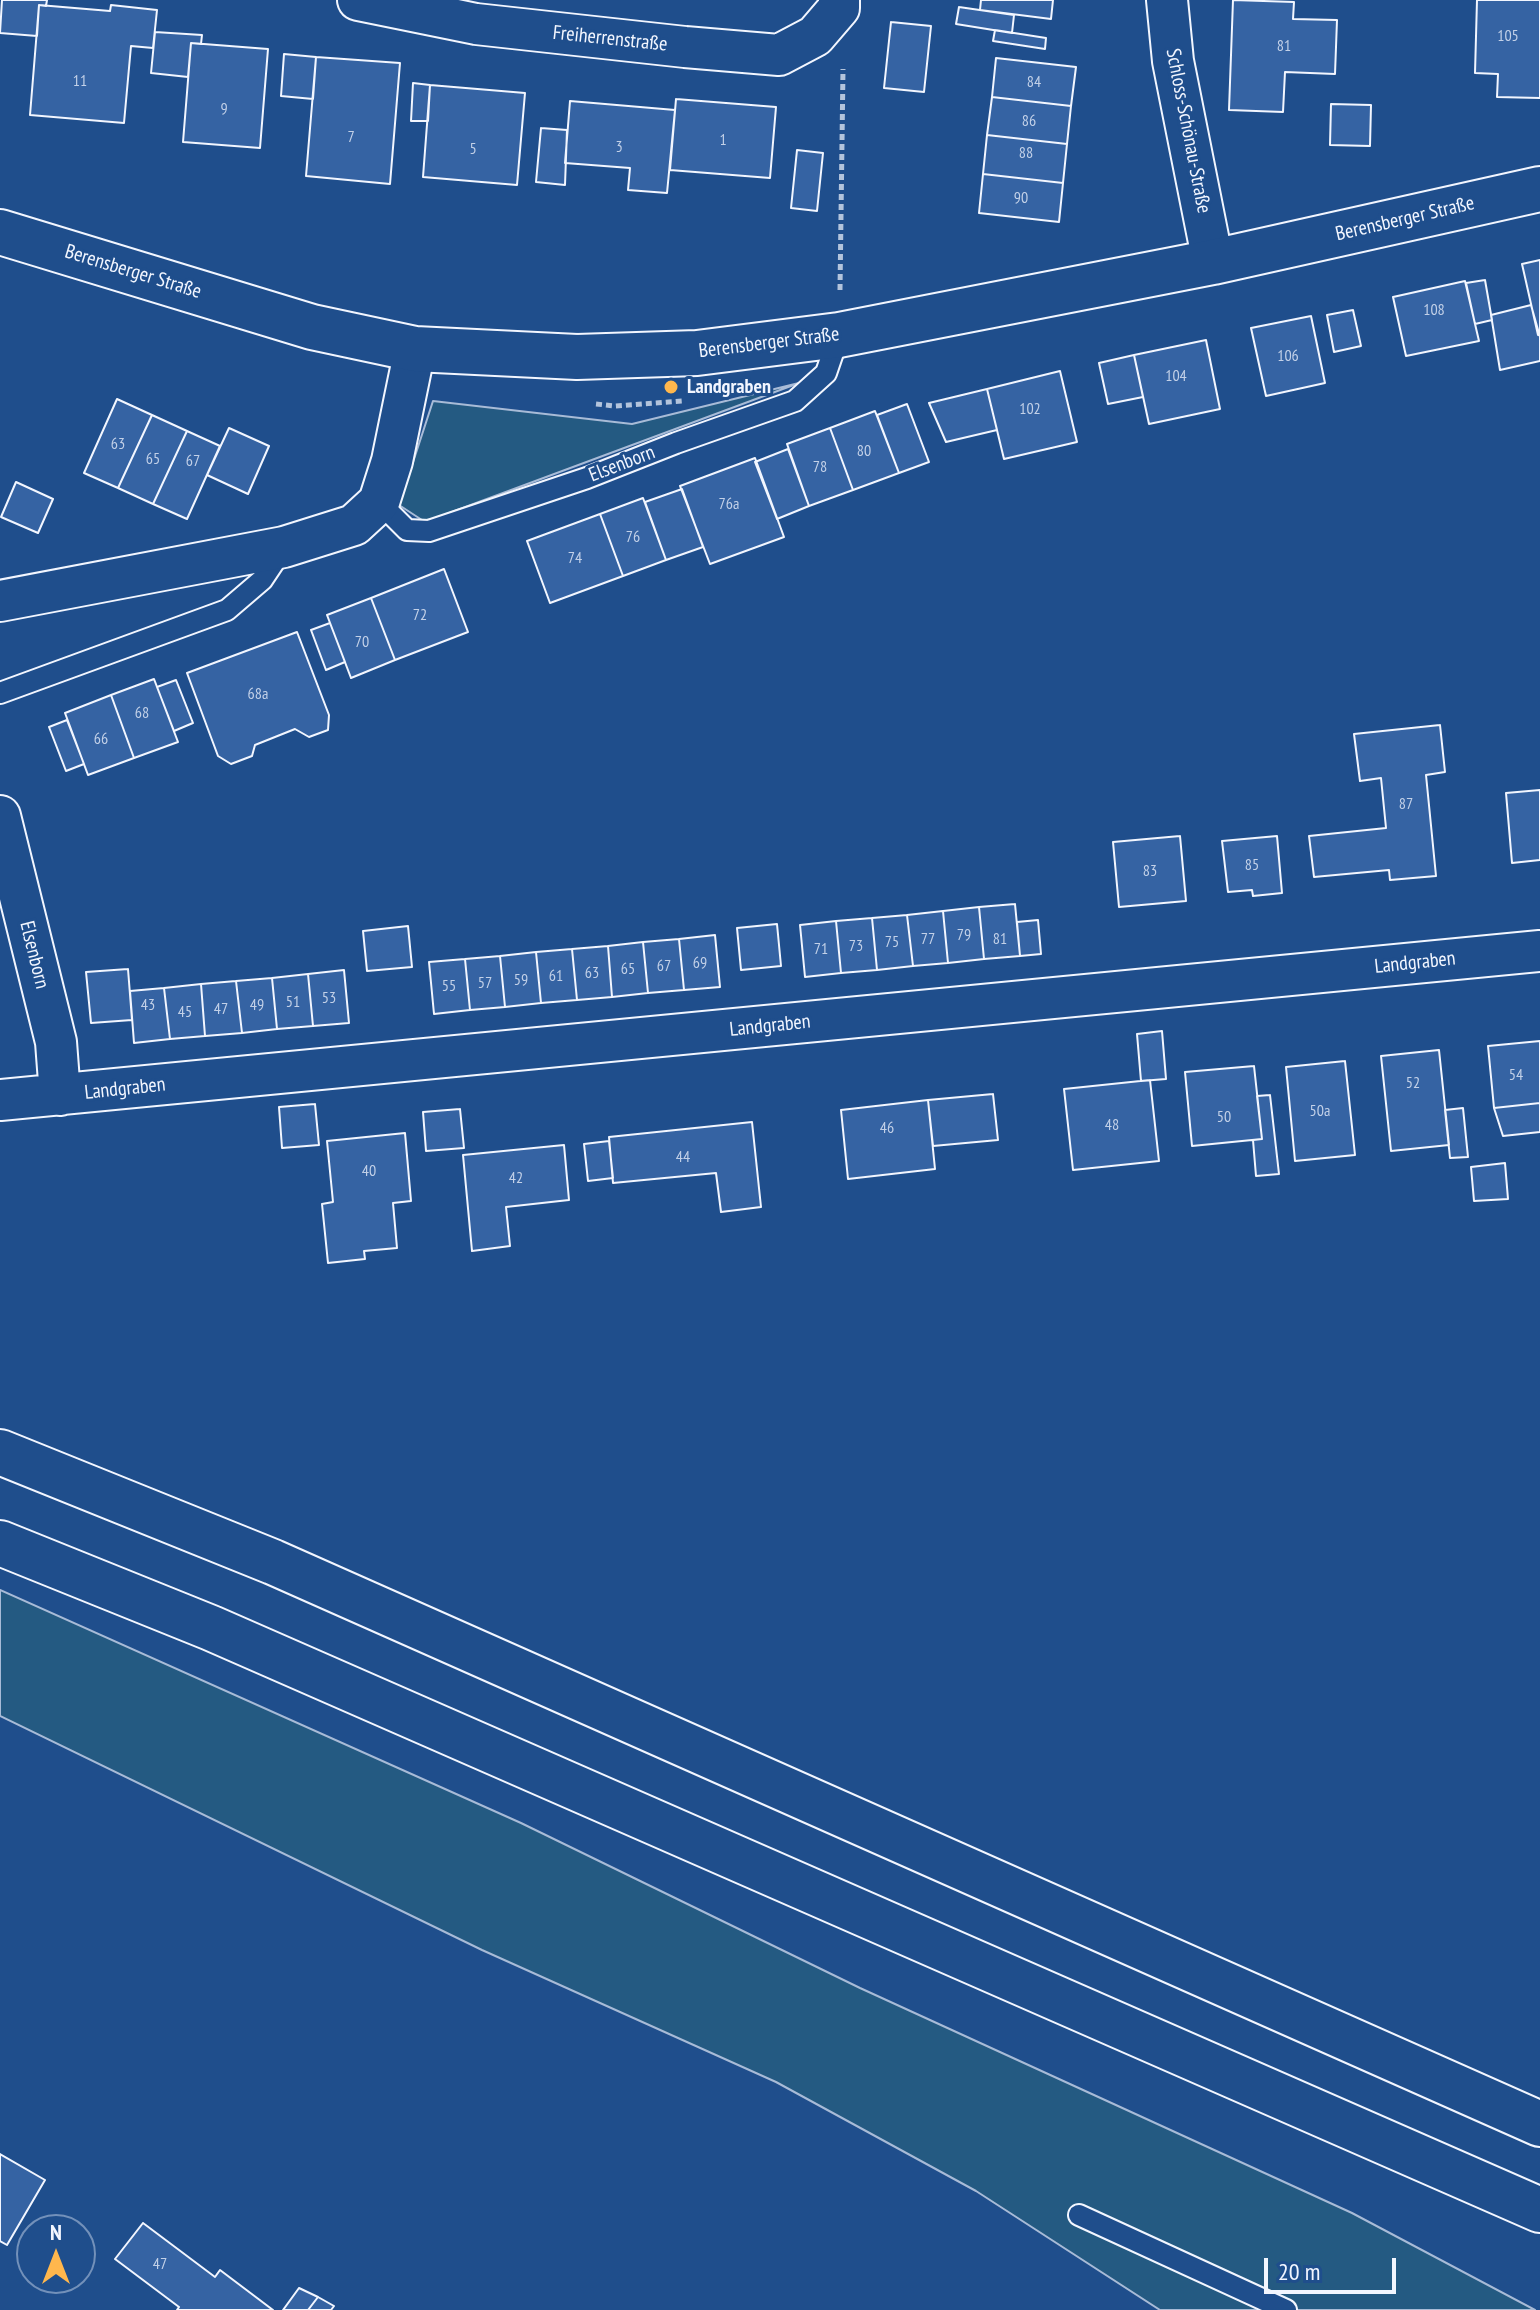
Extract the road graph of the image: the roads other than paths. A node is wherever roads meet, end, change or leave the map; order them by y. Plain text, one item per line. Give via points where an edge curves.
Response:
1 (358, 0) edge
2 (839, 0) edge
3 (1167, 0) edge
4 (1540, 189) edge
5 (0, 232) edge
6 (1213, 262) junction
7 (839, 335) junction
8 (415, 349) junction
9 (379, 502) junction
10 (284, 547) junction
11 (0, 601) edge
12 (0, 693) edge
13 (0, 816) edge
14 (1540, 951) edge
15 (60, 1095) junction
16 (0, 1100) edge
17 (0, 1452) edge
18 (0, 1543) edge
19 (1540, 2124) edge
20 (1540, 2210) edge
21 (1079, 2215) dead end
22 (1286, 2310) edge

1 - 2 street, Freiherrenstraße via 476,24 779,55 815,36 839,8
3 - 6 street, Schloss-Schönau-Straße via 1173,61
4 - 6 main road, Berensberger Straße
5 - 8 main road, Berensberger Straße via 312,327
6 - 7 main road, Berensberger Straße
7 - 8 main road, Berensberger Straße via 697,353 577,357
7 - 9 lane, Elsenborn via 826,373 795,401 587,478 429,531 407,530
8 - 9 street
9 - 10 street via 354,525
10 - 11 street
10 - 12 lane via 262,580 227,610
13 - 15 street, Elsenborn via 56,1042
14 - 15 street, Landgraben
15 - 16 street, Landgraben
17 - 19 main road via 273,1562
18 - 20 main road via 226,1634
21 - 22 lane

